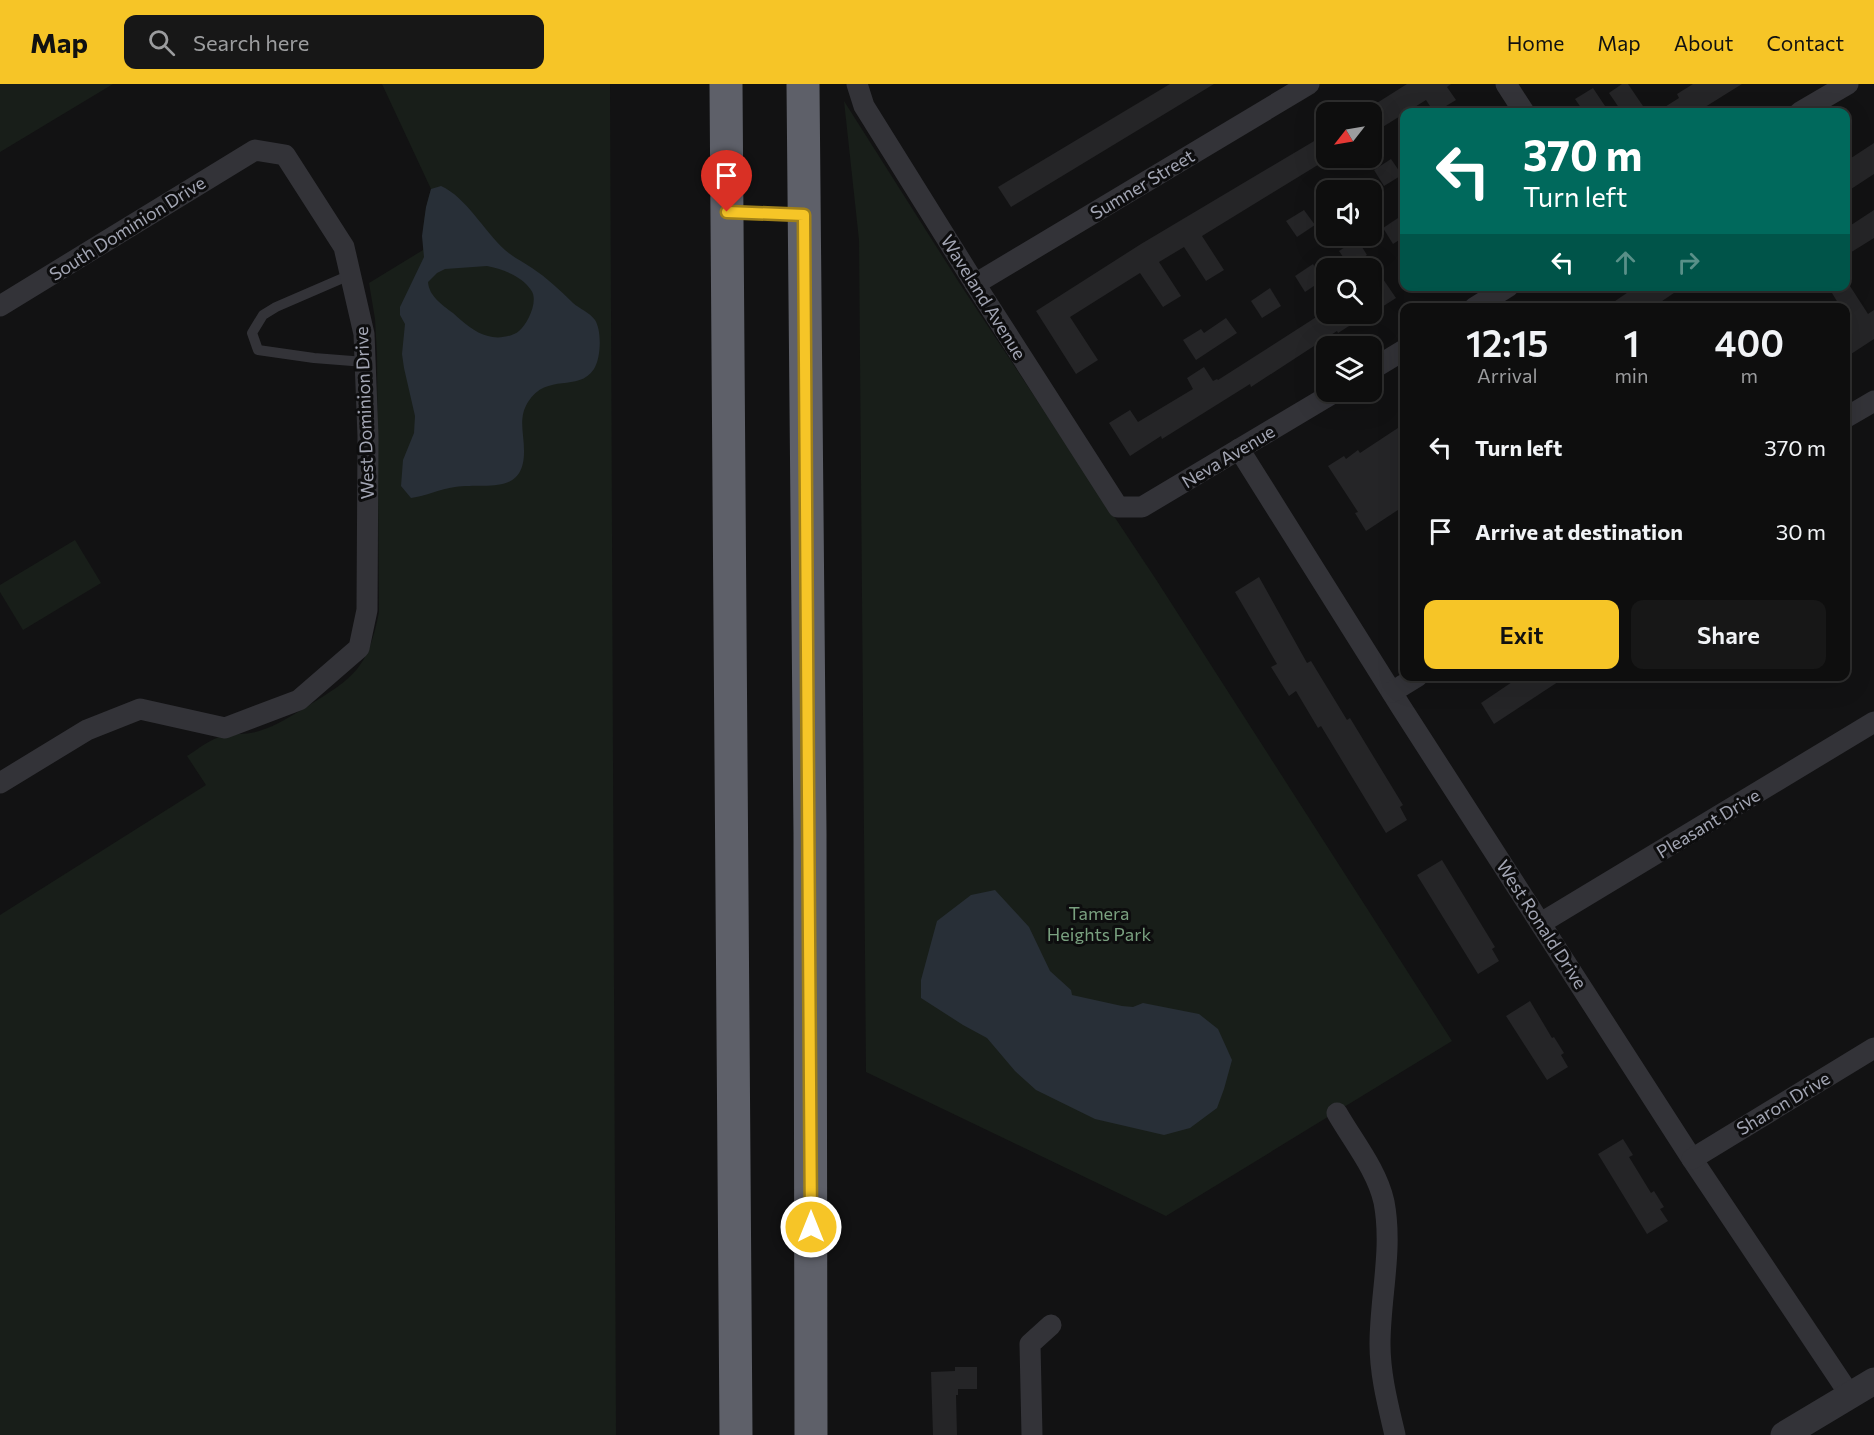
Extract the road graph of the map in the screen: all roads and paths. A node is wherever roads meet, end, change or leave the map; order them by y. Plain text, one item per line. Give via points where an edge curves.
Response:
1 (726, 84) edge
2 (803, 84) edge
3 (857, 84) edge
4 (1309, 84) edge
5 (1506, 84) edge
6 (1848, 84) edge
7 (1521, 108) edge
8 (1807, 108) edge
9 (255, 150) joint
10 (727, 212) junction
11 (804, 215) junction
12 (350, 275) junction
13 (975, 284) junction
14 (1501, 291) edge
15 (1482, 303) edge
16 (0, 306) edge
17 (1400, 352) edge
18 (365, 362) junction
19 (1382, 363) edge
20 (1874, 401) edge
21 (1318, 402) edge
22 (1850, 415) edge
23 (1239, 449) junction
24 (1118, 507) joint
25 (1410, 681) edge
26 (1392, 692) junction
27 (1874, 722) edge
28 (0, 783) edge
29 (1541, 923) junction
30 (1874, 1048) edge
31 (1337, 1113) dead end
32 (1692, 1159) junction
33 (1051, 1325) dead end
34 (1874, 1381) edge
35 (1850, 1395) junction
36 (736, 1435) edge
37 (811, 1435) edge
38 (1032, 1435) edge
39 (1395, 1435) edge
40 (1784, 1435) edge

1 - 10 highway
2 - 11 highway
3 - 13 street, Waveland Avenue via 864,106
4 - 13 street, Sumner Street
5 - 7 street
6 - 8 street
9 - 12 street, West Dominion Drive via 285,155 344,247
9 - 16 street, South Dominion Drive
10 - 11 lane
10 - 36 highway
11 - 37 highway
12 - 18 street, West Dominion Drive via 364,334
12 - 18 lane via 276,307 263,315 252,333 258,350
13 - 24 street, Waveland Avenue
14 - 15 street
17 - 19 street
18 - 28 street, West Dominion Drive via 367,610 359,648 299,700 225,728 140,709 87,730
20 - 22 street
21 - 23 street, Neva Avenue
23 - 24 street, Neva Avenue via 1142,507
23 - 26 street, West Ronald Drive
25 - 26 street
26 - 29 street, West Ronald Drive
27 - 29 street, Pleasant Drive
29 - 32 street, West Ronald Drive
30 - 32 street, Sharon Drive
31 - 39 street via 1376,1179 1384,1203 1387,1254 1381,1368
32 - 35 street, West Ronald Drive
33 - 38 street via 1030,1344
34 - 35 street
35 - 40 street

